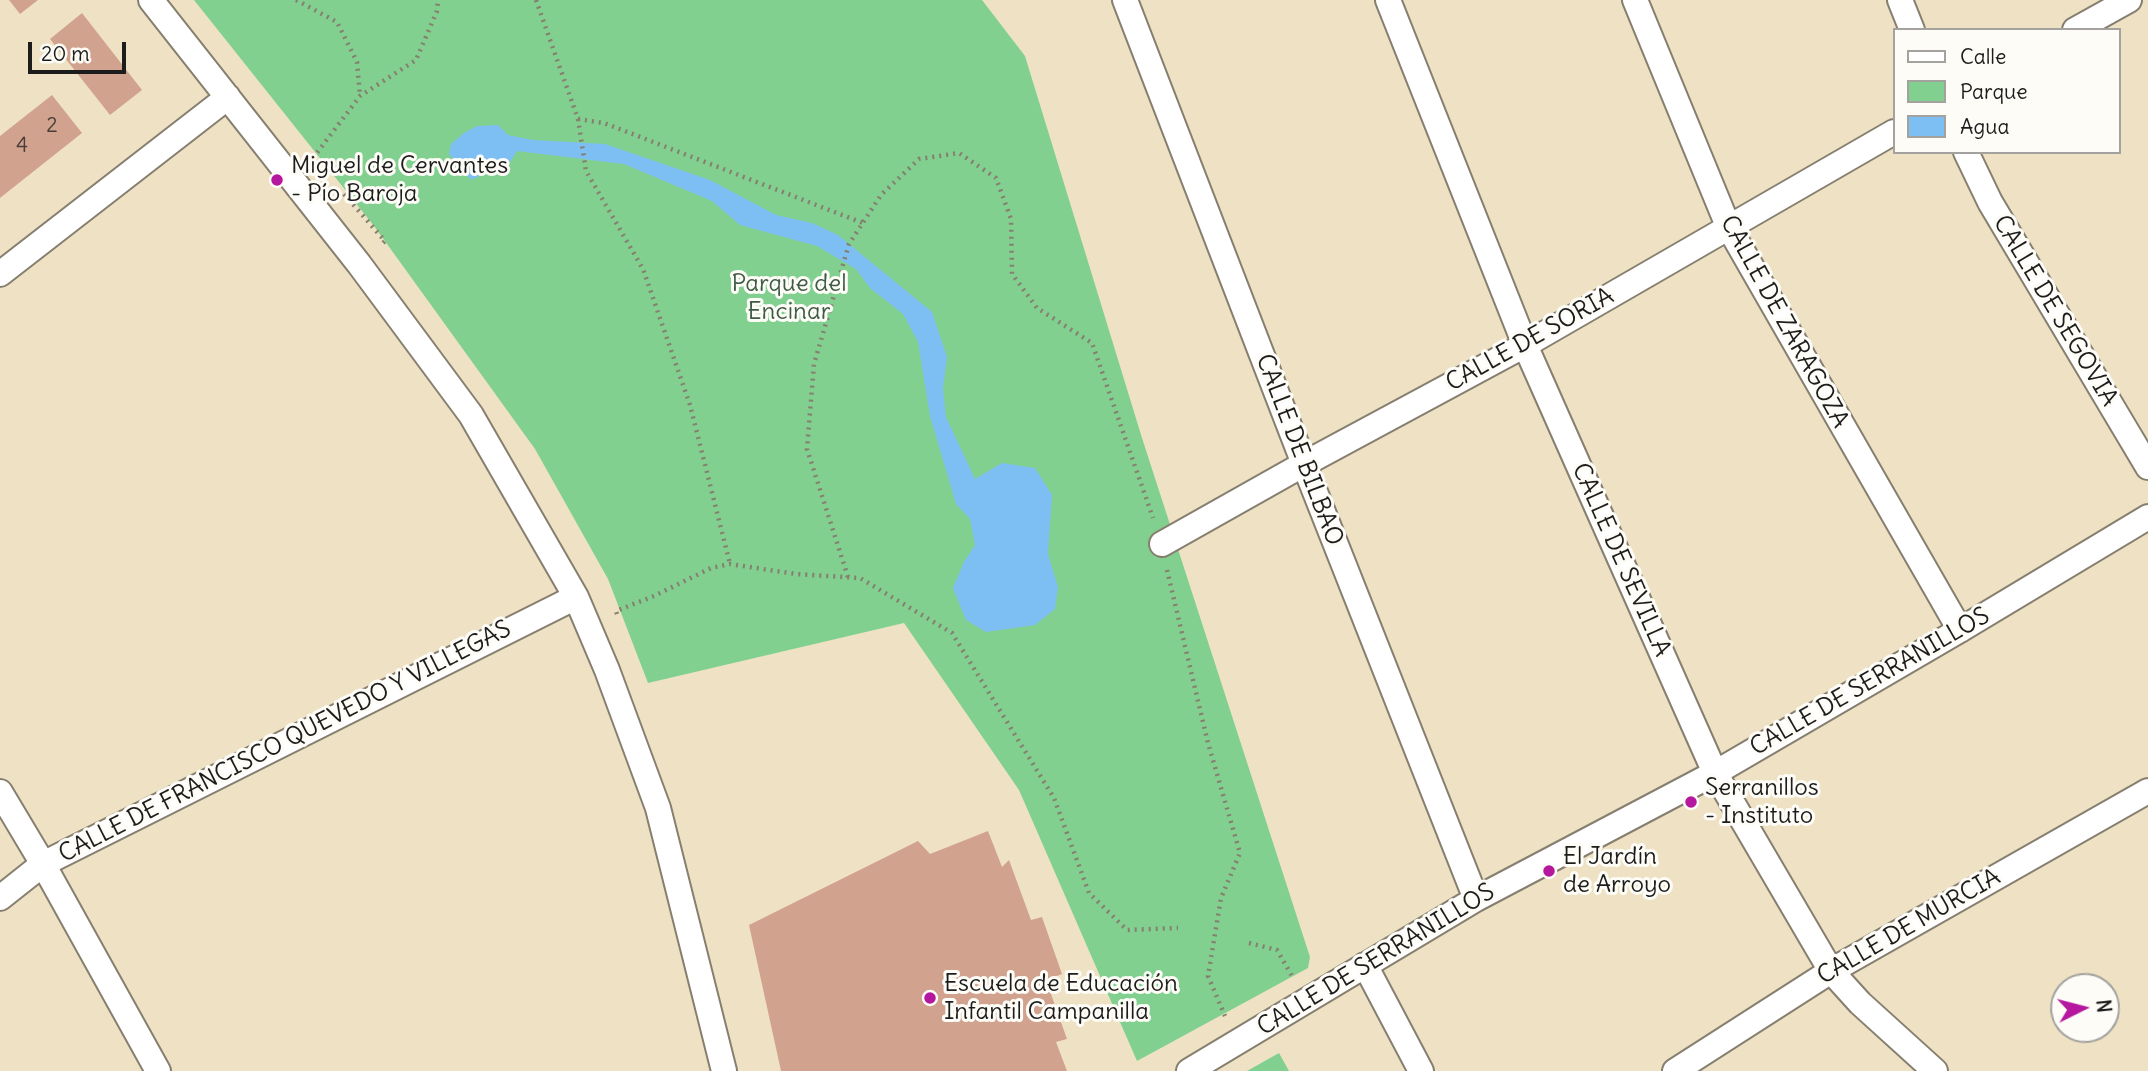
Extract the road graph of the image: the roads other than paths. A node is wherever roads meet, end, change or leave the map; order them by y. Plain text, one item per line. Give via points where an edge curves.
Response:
1 (151, 0) edge
2 (1125, 0) edge
3 (1388, 0) edge
4 (1635, 0) edge
5 (1900, 0) edge
6 (2129, 0) edge
7 (1911, 28) edge
8 (2079, 28) edge
9 (228, 97) junction
10 (1892, 133) edge
11 (1967, 154) edge
12 (1728, 226) junction
13 (0, 274) edge
14 (1525, 345) junction
15 (1304, 464) junction
16 (2148, 467) edge
17 (2148, 517) edge
18 (1162, 544) road end
19 (576, 597) junction
20 (1960, 630) junction
21 (1716, 773) junction
22 (2148, 791) edge
23 (0, 792) edge
24 (43, 864) junction
25 (0, 898) edge
26 (1476, 899) junction
27 (1365, 965) junction
28 (1831, 971) junction
29 (158, 1071) edge
30 (724, 1071) edge
31 (1189, 1071) edge
32 (1422, 1071) edge
33 (1675, 1071) edge
34 (1936, 1071) edge

1 - 9 street
2 - 15 street, CALLE DE BILBAO
3 - 14 street, CALLE DE SEVILLA
4 - 12 street, CALLE DE ZARAGOZA
5 - 7 street
6 - 8 street
9 - 13 street
9 - 19 street via 471,415
10 - 12 street, CALLE DE SORIA
11 - 16 street, CALLE DE SEGOVIA via 1990,202
12 - 14 street, CALLE DE SORIA
12 - 20 street, CALLE DE ZARAGOZA
14 - 15 street, CALLE DE SORIA
14 - 21 street, CALLE DE SEVILLA
15 - 18 street, CALLE DE SORIA
15 - 26 street, CALLE DE BILBAO
17 - 20 street, CALLE DE SERRANILLOS
19 - 24 street, CALLE DE FRANCISCO QUEVEDO Y VILLEGAS
19 - 30 street via 658,808
20 - 21 street, CALLE DE SERRANILLOS
21 - 26 street, CALLE DE SERRANILLOS
21 - 28 street, CALLE DE SEVILLA
22 - 28 street, CALLE DE MURCIA
23 - 24 street
24 - 25 street, CALLE DE FRANCISCO QUEVEDO Y VILLEGAS
24 - 29 street
26 - 27 street, CALLE DE SERRANILLOS
27 - 31 street, CALLE DE SERRANILLOS
27 - 32 street
28 - 33 street, CALLE DE MURCIA
28 - 34 street, CALLE DE SEVILLA

